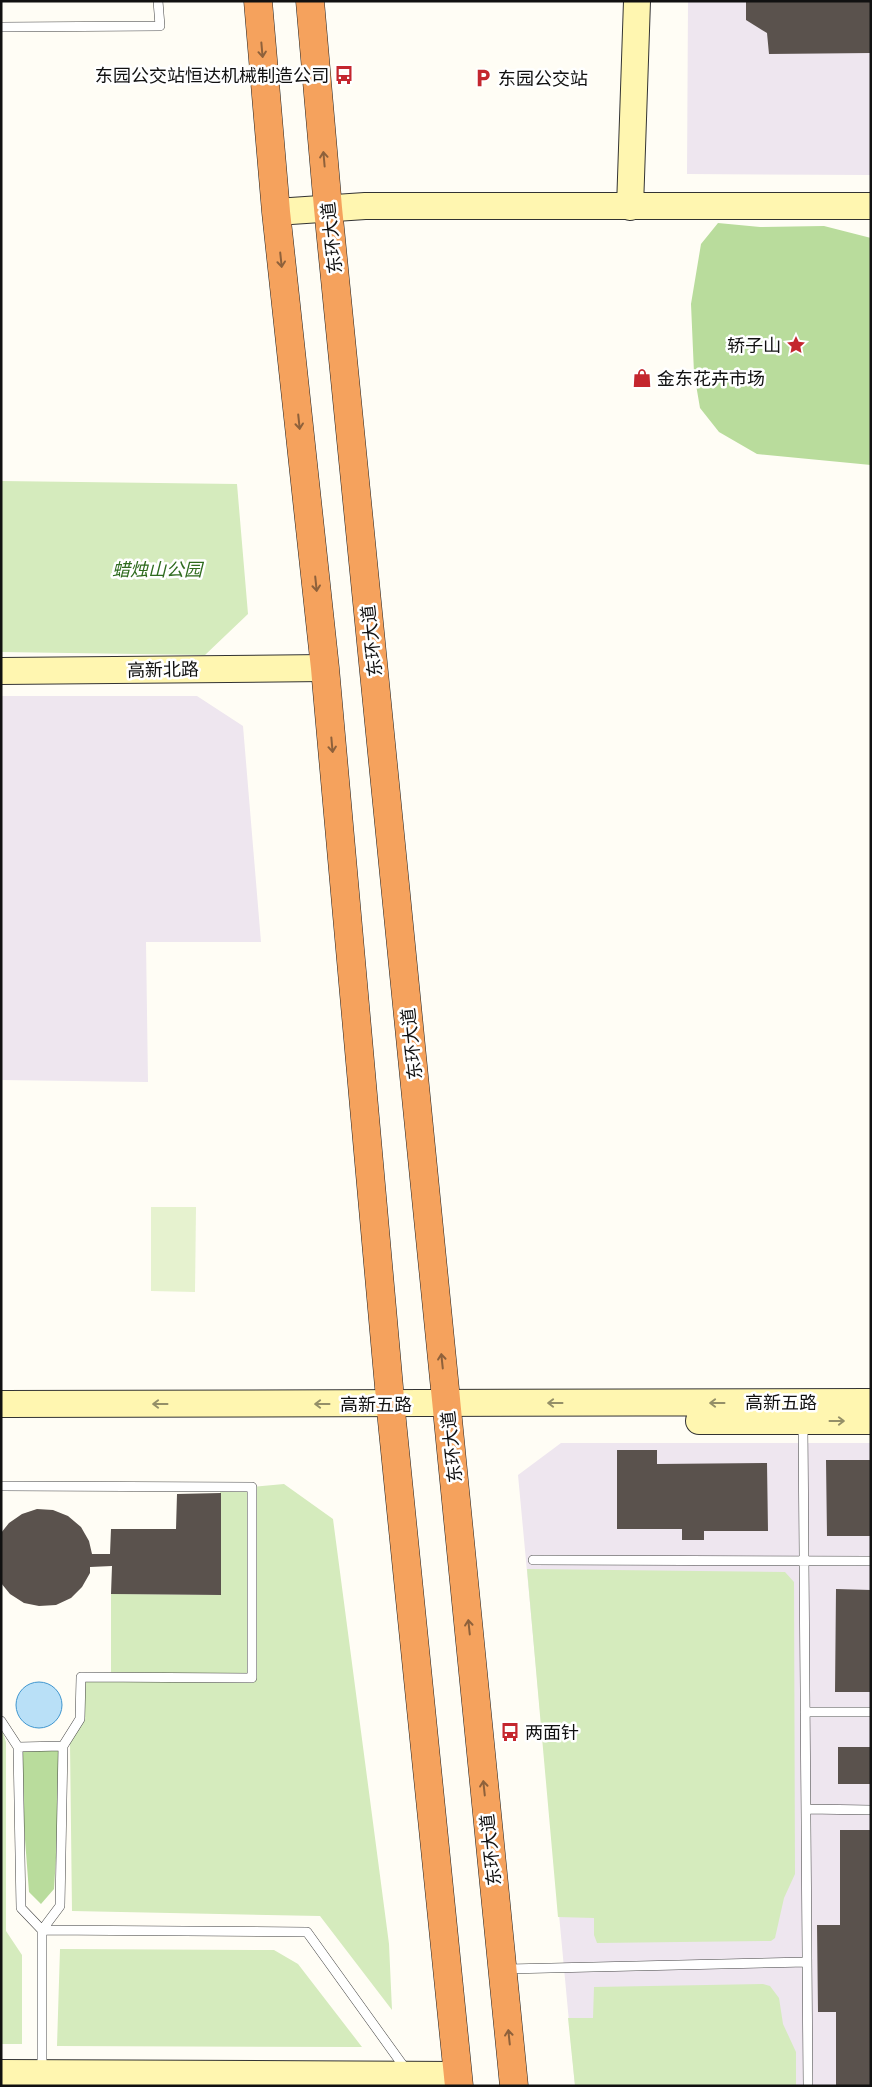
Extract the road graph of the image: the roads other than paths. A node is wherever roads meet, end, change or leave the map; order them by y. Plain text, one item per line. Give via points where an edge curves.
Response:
1 (158, 1) edge
2 (258, 1) edge
3 (310, 1) edge
4 (637, 1) edge
5 (1, 27) edge
6 (871, 206) edge
7 (630, 207) junction
8 (328, 208) junction
9 (276, 212) junction
10 (325, 668) junction
11 (1, 671) edge
12 (871, 1402) edge
13 (1, 1404) edge
14 (392, 1412) junction
15 (447, 1412) junction
16 (803, 1421) junction
17 (871, 1421) edge
18 (1, 1422) edge
19 (1, 1486) edge
20 (533, 1560) dead end
21 (804, 1561) junction
22 (871, 1561) edge
23 (805, 1712) junction
24 (871, 1712) edge
25 (1, 1721) edge
26 (63, 1746) junction
27 (18, 1747) junction
28 (806, 1809) junction
29 (871, 1810) edge
30 (42, 1930) junction
31 (807, 1962) junction
32 (502, 1969) junction
33 (42, 2073) junction
34 (410, 2075) junction
35 (3, 2077) edge
36 (458, 2080) edge
37 (514, 2086) edge
38 (808, 2086) edge

1 - 5 lane via 160,26
2 -> 9 highway
8 -> 3 highway, 东环大道
4 - 7 main road
6 - 7 main road
7 - 8 main road
8 - 9 main road
15 -> 8 highway, 东环大道
9 -> 10 highway
10 - 11 main road, 高新北路
10 -> 14 highway
12 -> 15 main road, 高新五路
14 -> 13 main road, 高新五路
14 - 15 main road, 高新五路
14 - 18 main road, 高新五路
14 - 36 highway
15 - 16 main road, 高新五路
32 -> 15 highway, 东环大道
16 -> 17 main road, 高新五路
16 - 21 lane
19 - 26 lane via 252,1487 252,1678 81,1677 80,1719
20 - 21 lane
21 - 22 lane
21 - 23 lane
23 - 24 lane
23 - 28 lane
25 - 27 lane
26 - 27 lane
26 - 30 lane via 60,1906
27 - 30 lane via 21,1908
28 - 29 lane
28 - 31 lane
30 - 33 lane
30 - 34 lane via 307,1932
31 - 32 lane
31 - 38 lane
37 -> 32 highway, 东环大道
33 - 34 main road
33 - 35 main road
34 - 36 main road

